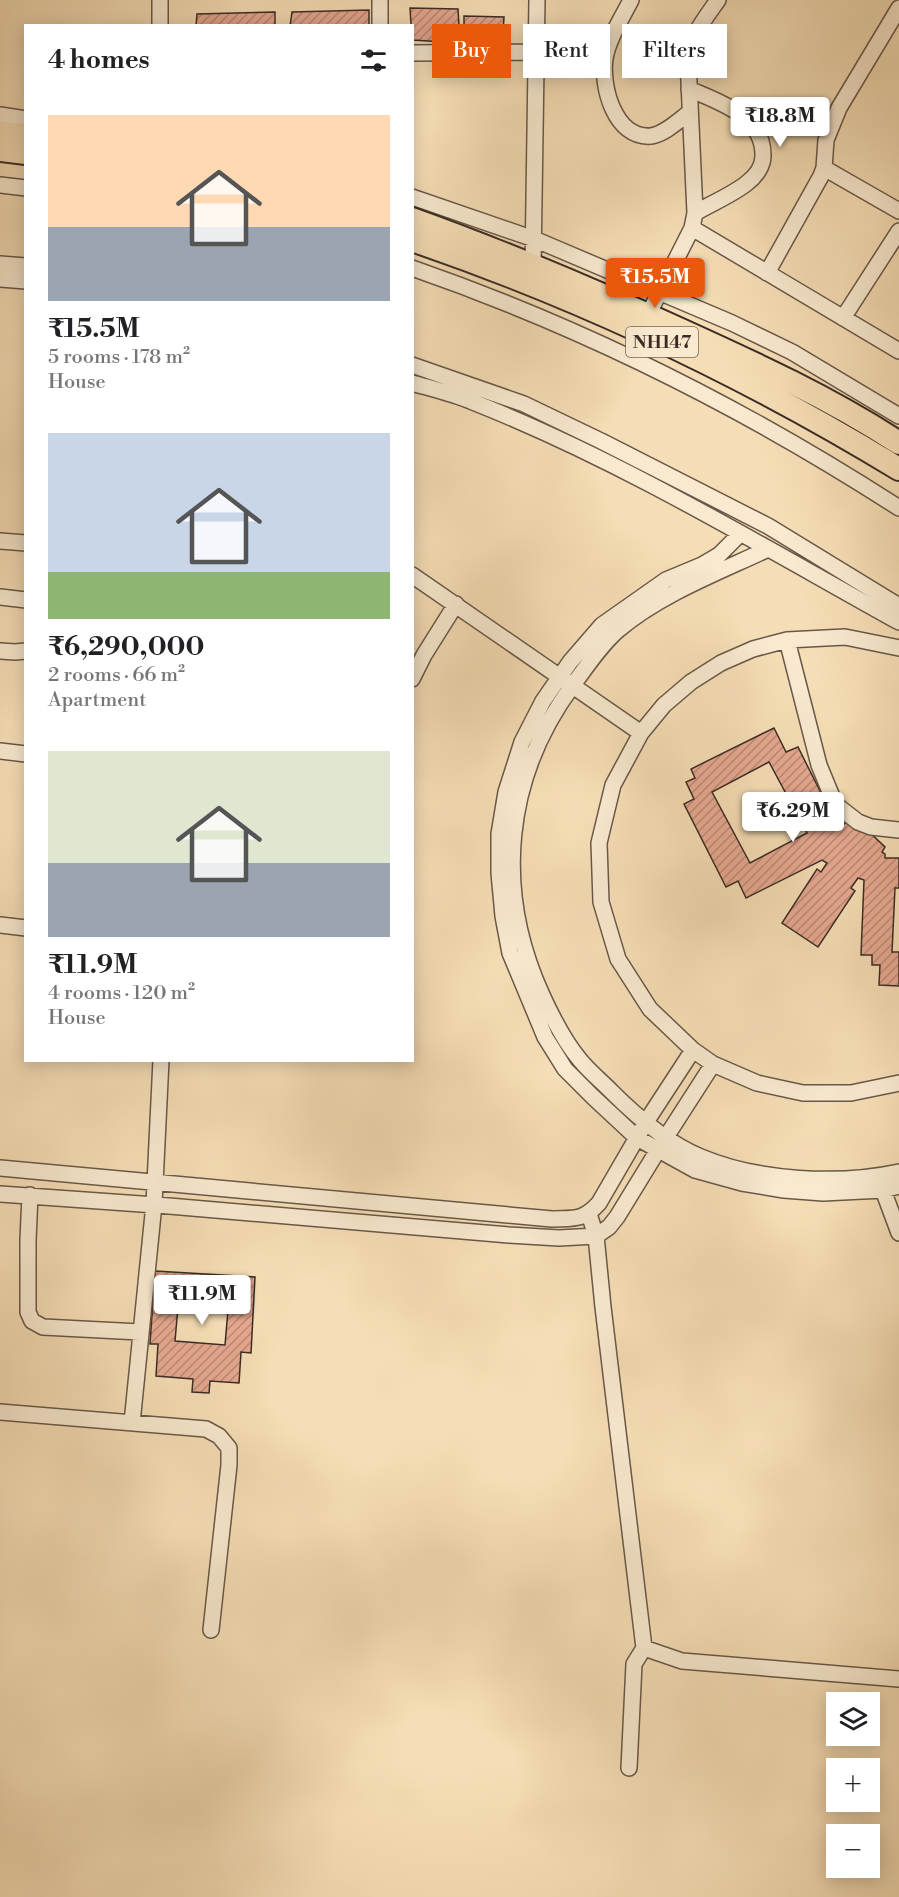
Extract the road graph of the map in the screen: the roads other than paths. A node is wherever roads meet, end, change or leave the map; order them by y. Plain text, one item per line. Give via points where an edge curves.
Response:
1 (160, 0) edge
2 (380, 0) edge
3 (537, 0) edge
4 (631, 0) edge
5 (718, 0) edge
6 (899, 8) edge
7 (160, 24) edge
8 (380, 24) edge
9 (537, 24) edge
10 (523, 52) edge
11 (414, 53) edge
12 (537, 78) edge
13 (689, 89) junction
14 (690, 112) junction
15 (0, 115) edge
16 (24, 119) edge
17 (0, 133) edge
18 (24, 135) edge
19 (0, 150) edge
20 (24, 153) edge
21 (824, 168) junction
22 (0, 185) edge
23 (24, 188) edge
24 (414, 198) edge
25 (899, 212) edge
26 (414, 220) edge
27 (693, 220) junction
28 (899, 231) edge
29 (534, 239) junction
30 (414, 241) edge
31 (0, 264) edge
32 (24, 266) edge
33 (533, 266) junction
34 (414, 269) edge
35 (767, 273) junction
36 (0, 279) edge
37 (24, 281) edge
38 (660, 293) junction
39 (648, 315) junction
40 (843, 318) junction
41 (899, 351) edge
42 (414, 366) edge
43 (414, 384) edge
44 (899, 416) edge
45 (899, 443) edge
46 (899, 469) edge
47 (899, 508) edge
48 (740, 534) junction
49 (0, 541) edge
50 (24, 543) edge
51 (768, 549) junction
52 (414, 576) edge
53 (0, 597) edge
54 (24, 600) edge
55 (456, 604) junction
56 (899, 606) edge
57 (899, 622) edge
58 (788, 640) junction
59 (899, 648) edge
60 (0, 651) edge
61 (24, 651) edge
62 (414, 675) edge
63 (567, 681) junction
64 (641, 733) junction
65 (0, 751) edge
66 (24, 754) edge
67 (899, 830) edge
68 (0, 925) edge
69 (24, 928) edge
70 (693, 1050) junction
71 (161, 1062) edge
72 (713, 1064) junction
73 (899, 1083) edge
74 (646, 1122) junction
75 (637, 1138) junction
76 (662, 1143) junction
77 (0, 1168) edge
78 (899, 1172) edge
79 (155, 1181) junction
80 (899, 1186) edge
81 (883, 1190) junction
82 (0, 1194) edge
83 (30, 1195) junction
84 (153, 1204) junction
85 (589, 1214) junction
86 (899, 1233) edge
87 (596, 1236) junction
88 (140, 1332) junction
89 (0, 1412) edge
90 (132, 1423) junction
91 (211, 1630) dead end
92 (644, 1648) junction
93 (899, 1679) edge
94 (628, 1768) dead end

1 - 7 street
2 - 8 street
3 - 9 street
4 - 14 street via 605,59 611,104 627,129 645,136 662,133
5 - 13 street via 690,43
6 - 21 street via 839,108 826,140
10 - 11 street
12 - 29 street
13 - 14 street
13 - 27 street via 748,120 759,134 763,148 758,172
14 - 27 street
15 - 16 street
17 - 18 highway
19 - 20 highway
21 - 25 street
21 - 35 street
22 - 23 street
24 - 29 street
26 - 33 highway, NH147
27 - 35 street
27 - 38 street
28 - 40 street
29 - 33 street
29 - 38 street
30 - 46 highway, NH147 via 520,279 713,366
31 - 32 street
33 - 39 highway, NH147
34 - 47 street via 479,292 626,357 748,418
35 - 40 street
36 - 37 street
38 - 39 street
38 - 44 street via 792,352
39 - 45 highway, NH147 via 830,401
40 - 41 street
42 - 56 street via 524,404 601,441 768,526
43 - 48 street via 471,401 524,424 681,499
48 - 51 street
48 - 63 street via 719,555 666,580 602,625
49 - 50 street
51 - 57 street
51 - 63 street via 655,604 617,631
52 - 55 street
53 - 54 street
55 - 62 street
55 - 63 street
58 - 59 street via 845,637
58 - 64 street via 721,663 664,705
58 - 67 street via 819,765 836,804 871,827
60 - 61 street
63 - 64 street
63 - 74 street via 525,775 512,855 520,935 553,1019 579,1059
63 - 75 street via 543,701 522,742 506,792 499,834 503,916 510,953 545,1037 565,1069
64 - 70 street via 613,785 599,843 601,902 618,959 650,1009
65 - 66 street
68 - 69 street
70 - 72 street
70 - 74 street
71 - 79 street
72 - 73 street via 757,1083 803,1093 851,1093
72 - 76 street
74 - 75 street
74 - 76 street
75 - 76 street
75 - 85 street
76 - 78 street via 729,1166 826,1181
76 - 81 street via 695,1170 753,1185 823,1193
76 - 87 street via 617,1217
77 - 79 street
79 - 84 street
79 - 85 street via 552,1219
80 - 81 street
81 - 86 street
82 - 83 street
83 - 84 street
83 - 88 street via 28,1312 32,1321 43,1327
84 - 87 street via 509,1235
84 - 88 street
85 - 87 street
87 - 92 street
88 - 90 street
89 - 90 street
90 - 91 street via 206,1429 229,1448
92 - 93 street via 682,1661
92 - 94 street via 634,1664

